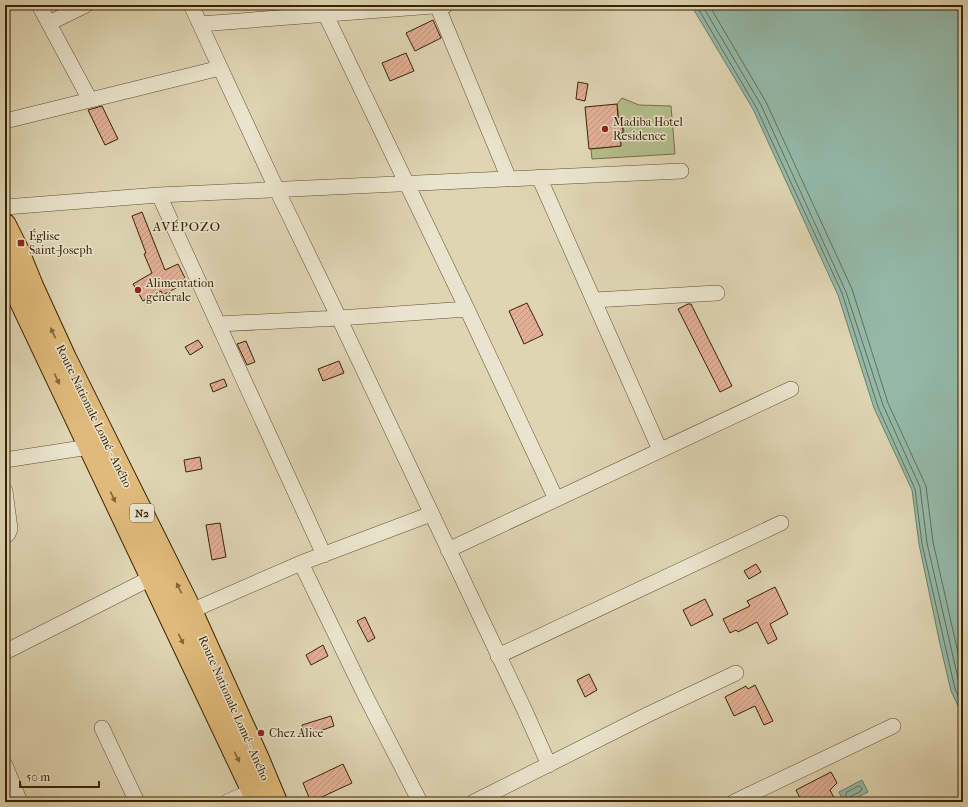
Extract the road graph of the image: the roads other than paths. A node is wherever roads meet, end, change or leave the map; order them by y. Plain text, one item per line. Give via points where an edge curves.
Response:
1 (39, 5) edge
2 (86, 5) edge
3 (191, 5) edge
4 (440, 5) edge
5 (324, 10) edge
6 (49, 23) junction
7 (200, 24) junction
8 (220, 68) junction
9 (90, 100) junction
10 (5, 121) edge
11 (681, 171) dead end
12 (539, 177) junction
13 (509, 178) junction
14 (406, 184) junction
15 (277, 190) junction
16 (159, 195) junction
17 (5, 207) edge
18 (5, 225) edge
19 (5, 268) edge
20 (717, 293) dead end
21 (594, 300) junction
22 (467, 309) junction
23 (339, 318) junction
24 (218, 324) junction
25 (791, 389) dead end
26 (89, 447) junction
27 (660, 450) junction
28 (5, 460) edge
29 (5, 491) edge
30 (556, 499) junction
31 (431, 514) junction
32 (781, 523) dead end
33 (5, 536) edge
34 (448, 550) junction
35 (324, 555) junction
36 (301, 563) junction
37 (151, 578) junction
38 (191, 611) junction
39 (5, 652) edge
40 (498, 656) junction
41 (736, 673) dead end
42 (893, 726) dead end
43 (102, 728) dead end
44 (549, 765) junction
45 (5, 766) edge
46 (256, 796) edge
47 (20, 802) edge
48 (137, 802) edge
49 (227, 802) edge
50 (276, 802) edge
51 (420, 802) edge
52 (474, 802) edge
53 (734, 802) edge

1 - 6 street
2 - 6 street
3 - 7 street
4 - 5 street
4 - 13 street
5 - 7 street
5 - 14 street
6 - 9 street
7 - 8 street
8 - 9 street
8 - 15 street
9 - 10 street
11 - 12 street
12 - 13 street
12 - 21 street
13 - 14 street
14 - 15 street
14 - 22 street
15 - 16 street
15 - 23 street
16 - 17 street
16 - 24 street
38 -> 18 highway, Route Nationale Lomé - Aného / N2 via 65,358
19 -> 26 highway, Route Nationale Lomé - Aného / N2
20 - 21 street
21 - 27 street
22 - 23 street
22 - 30 street
23 - 24 street
23 - 31 street
24 - 35 street
25 - 27 street
26 - 28 street
26 -> 37 highway, Route Nationale Lomé - Aného / N2
27 - 30 street
29 - 33 street via 10,529
30 - 34 street
31 - 34 street
31 - 35 street
32 - 40 street
34 - 40 street
35 - 36 street
36 - 38 street
36 - 51 street
37 - 39 street
37 -> 46 highway, Route Nationale Lomé - Aného / N2
38 - 50 highway, Route Nationale Lomé - Aného / N2
40 - 44 street
41 - 44 street
42 - 53 street
43 - 48 street
44 - 52 street
45 - 47 street
46 - 49 street

